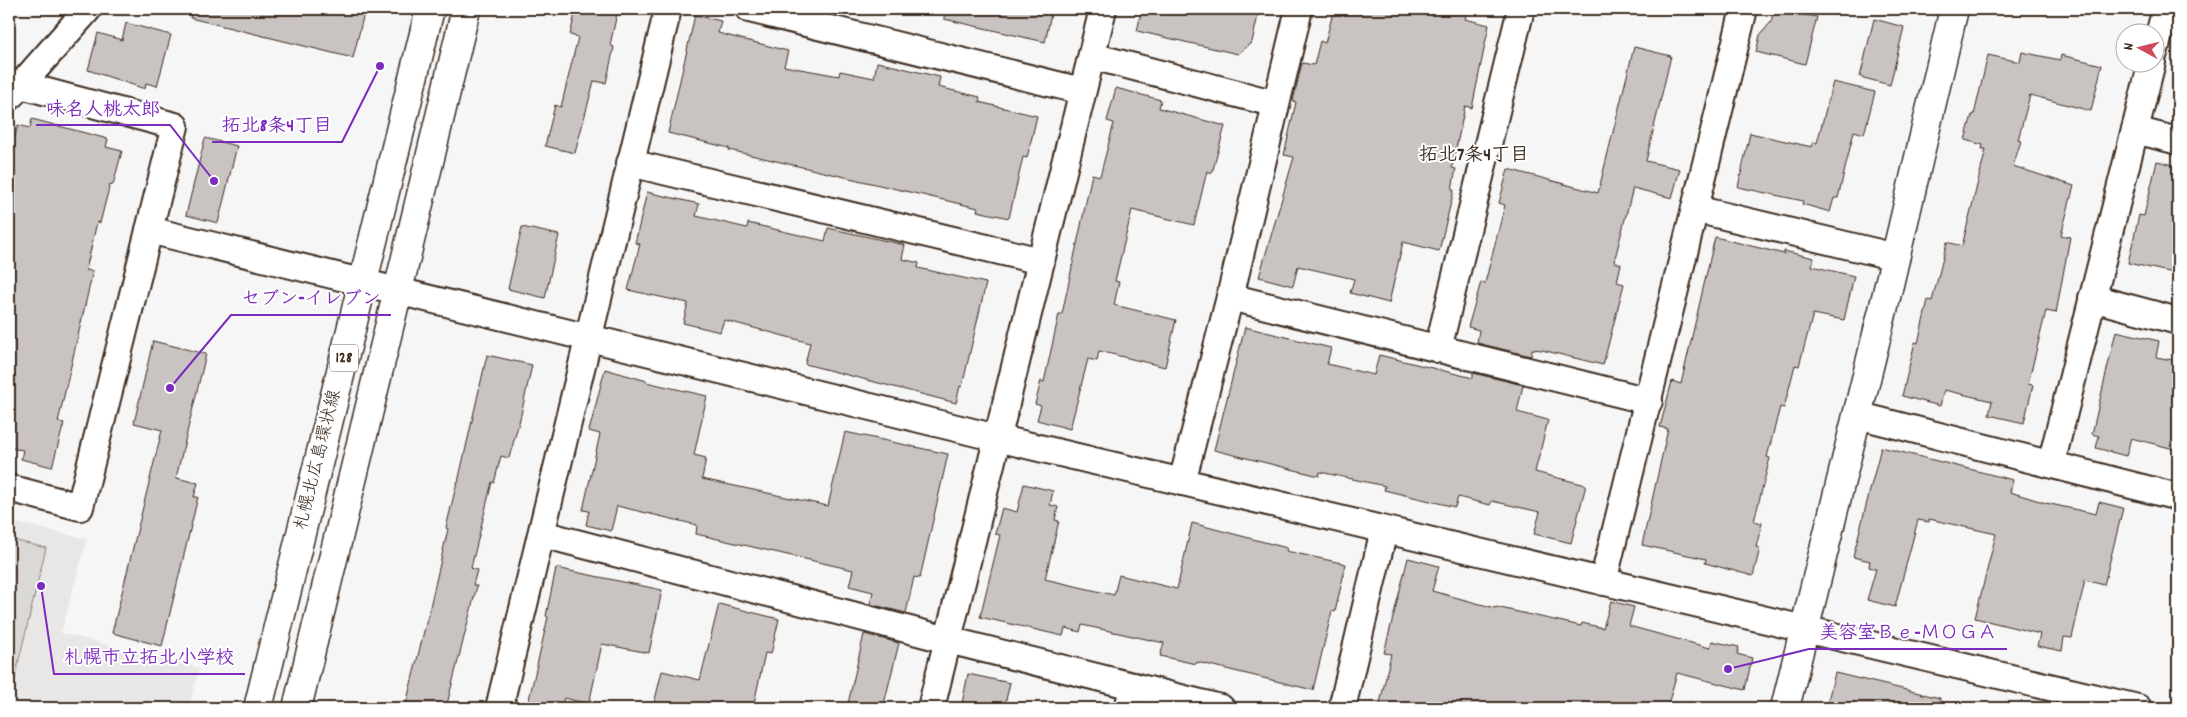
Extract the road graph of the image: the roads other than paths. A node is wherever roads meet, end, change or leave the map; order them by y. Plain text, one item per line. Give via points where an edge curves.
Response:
1 (88, 9) edge
2 (430, 9) edge
3 (466, 9) edge
4 (668, 9) edge
5 (749, 9) edge
6 (1103, 9) edge
7 (1299, 9) edge
8 (1521, 9) edge
9 (1744, 9) edge
10 (1954, 9) edge
11 (2166, 9) edge
12 (2162, 22) edge
13 (1092, 56) junction
14 (2150, 72) edge
15 (1082, 90) junction
16 (15, 91) edge
17 (1276, 104) junction
18 (2135, 130) junction
19 (2178, 141) edge
20 (630, 163) junction
21 (1695, 210) junction
22 (148, 230) junction
23 (1896, 257) junction
24 (1041, 260) junction
25 (363, 284) junction
26 (398, 292) junction
27 (1230, 297) junction
28 (2092, 298) junction
29 (2178, 320) edge
30 (588, 336) junction
31 (1438, 349) junction
32 (1649, 401) junction
33 (1857, 415) junction
34 (997, 438) junction
35 (2051, 464) junction
36 (1182, 482) junction
37 (9, 488) edge
38 (2178, 497) edge
39 (1384, 530) junction
40 (542, 534) junction
41 (1603, 582) junction
42 (1804, 630) junction
43 (948, 640) junction
44 (1131, 697) edge
45 (258, 708) edge
46 (296, 708) edge
47 (500, 708) edge
48 (931, 708) edge
49 (1221, 708) edge
50 (1342, 708) edge
51 (1785, 708) edge
52 (2138, 708) edge

1 - 16 street
2 - 25 main road, 札幌北広島環状線 / 128
3 - 26 main road, 札幌北広島環状線 / 128
4 - 20 street
5 - 15 street
6 - 13 street
7 - 17 street
8 - 31 street
9 - 21 street
10 - 23 main road
11 - 12 street
13 - 15 street
13 - 17 street
14 - 18 street
15 - 24 street
16 - 22 street via 175,126
17 - 27 street
18 - 19 street
18 - 28 street
20 - 24 street
20 - 30 street
21 - 23 street
21 - 32 street
22 - 25 street
22 - 37 street via 80,507
23 - 33 main road
24 - 34 street
25 - 26 street
25 - 45 main road, 札幌北広島環状線 / 128
26 - 30 street
26 - 46 main road, 札幌北広島環状線 / 128
27 - 31 street
27 - 36 street
28 - 29 street
28 - 35 street
30 - 34 street
30 - 40 street
31 - 32 street
32 - 41 street
33 - 35 street
33 - 42 main road
34 - 36 street
34 - 43 street
35 - 38 street
36 - 39 street
39 - 41 street
39 - 50 street
40 - 43 street
40 - 47 street
41 - 42 street
42 - 51 main road
42 - 52 street
43 - 44 street
43 - 48 street
44 - 49 street

